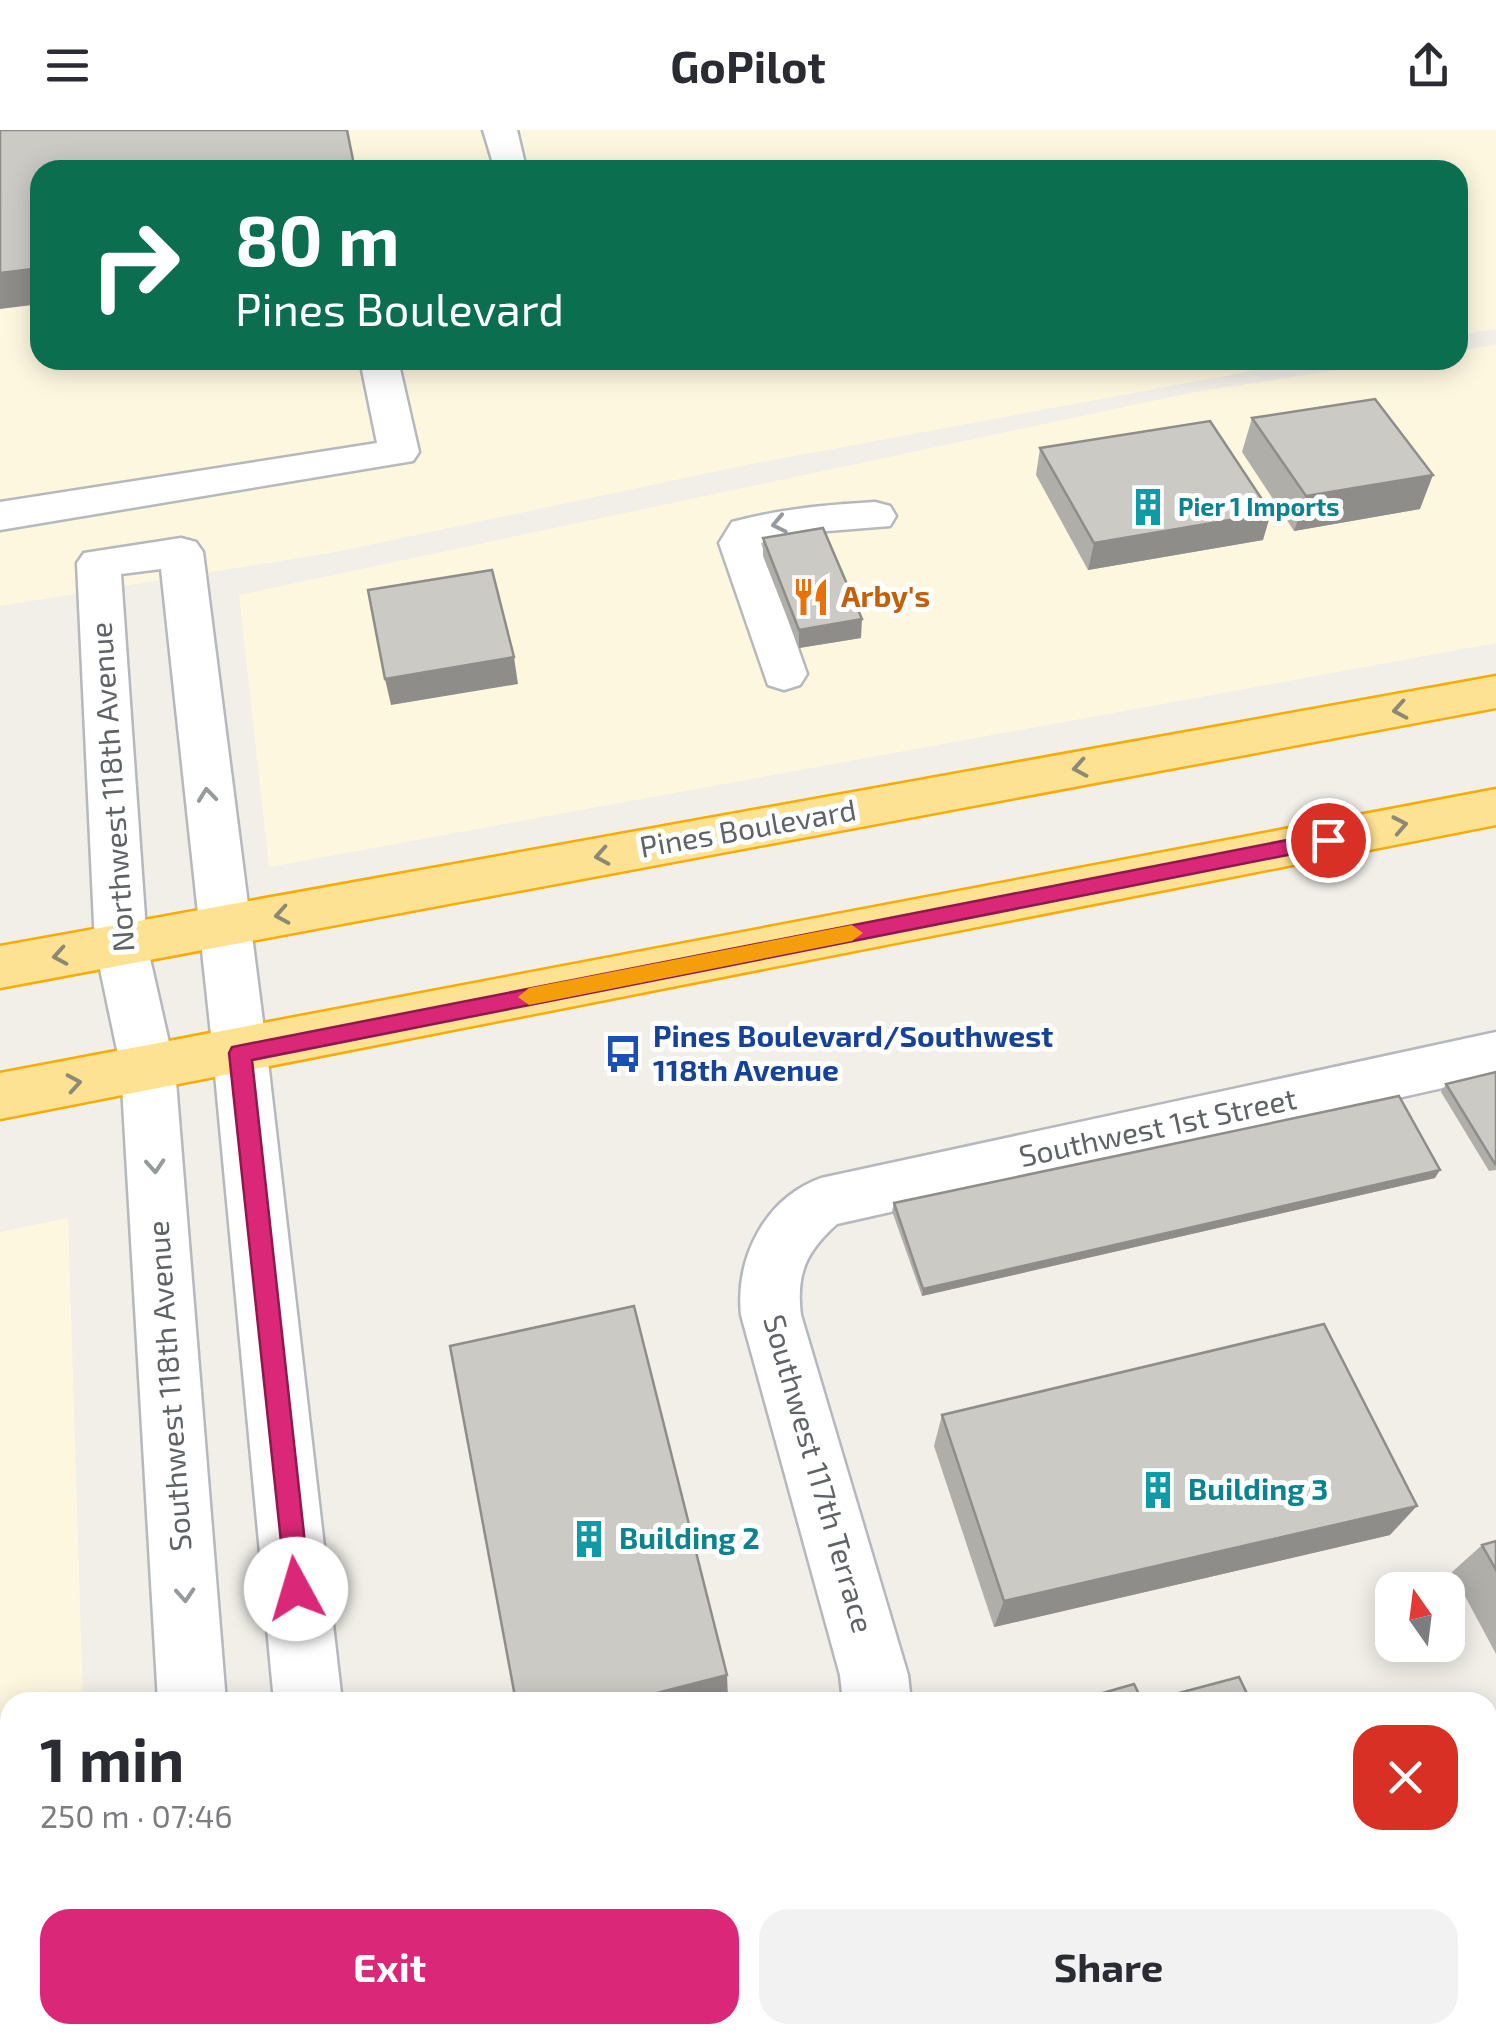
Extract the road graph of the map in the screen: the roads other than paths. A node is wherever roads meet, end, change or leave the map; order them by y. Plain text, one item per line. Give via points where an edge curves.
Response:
1 (500, 130) edge
2 (507, 160) edge
3 (380, 370) edge
4 (0, 516) edge
5 (876, 516) dead end
6 (784, 674) dead end
7 (1496, 692) edge
8 (1496, 807) edge
9 (224, 926) junction
10 (121, 945) junction
11 (0, 967) edge
12 (240, 1053) junction
13 (1496, 1054) edge
14 (148, 1069) junction
15 (0, 1096) edge
16 (821, 1202) joint
17 (191, 1692) edge
18 (307, 1692) edge
19 (877, 1692) edge

1 - 2 street
3 - 4 street via 399,452
5 -> 6 street via 770,525 740,542
7 -> 9 highway, Pines Boulevard
12 -> 8 highway
9 - 10 highway, Pines Boulevard
9 -> 10 street, Northwest 118th Avenue via 180,552 99,563
9 - 12 street
10 -> 11 highway, Pines Boulevard
10 - 14 street, Northwest 118th Avenue
12 - 14 highway
12 - 18 street
13 - 16 street, Southwest 1st Street
15 -> 14 highway
14 -> 17 street, Southwest 118th Avenue
16 - 19 street, Southwest 117th Terrace via 791,1228 766,1286

